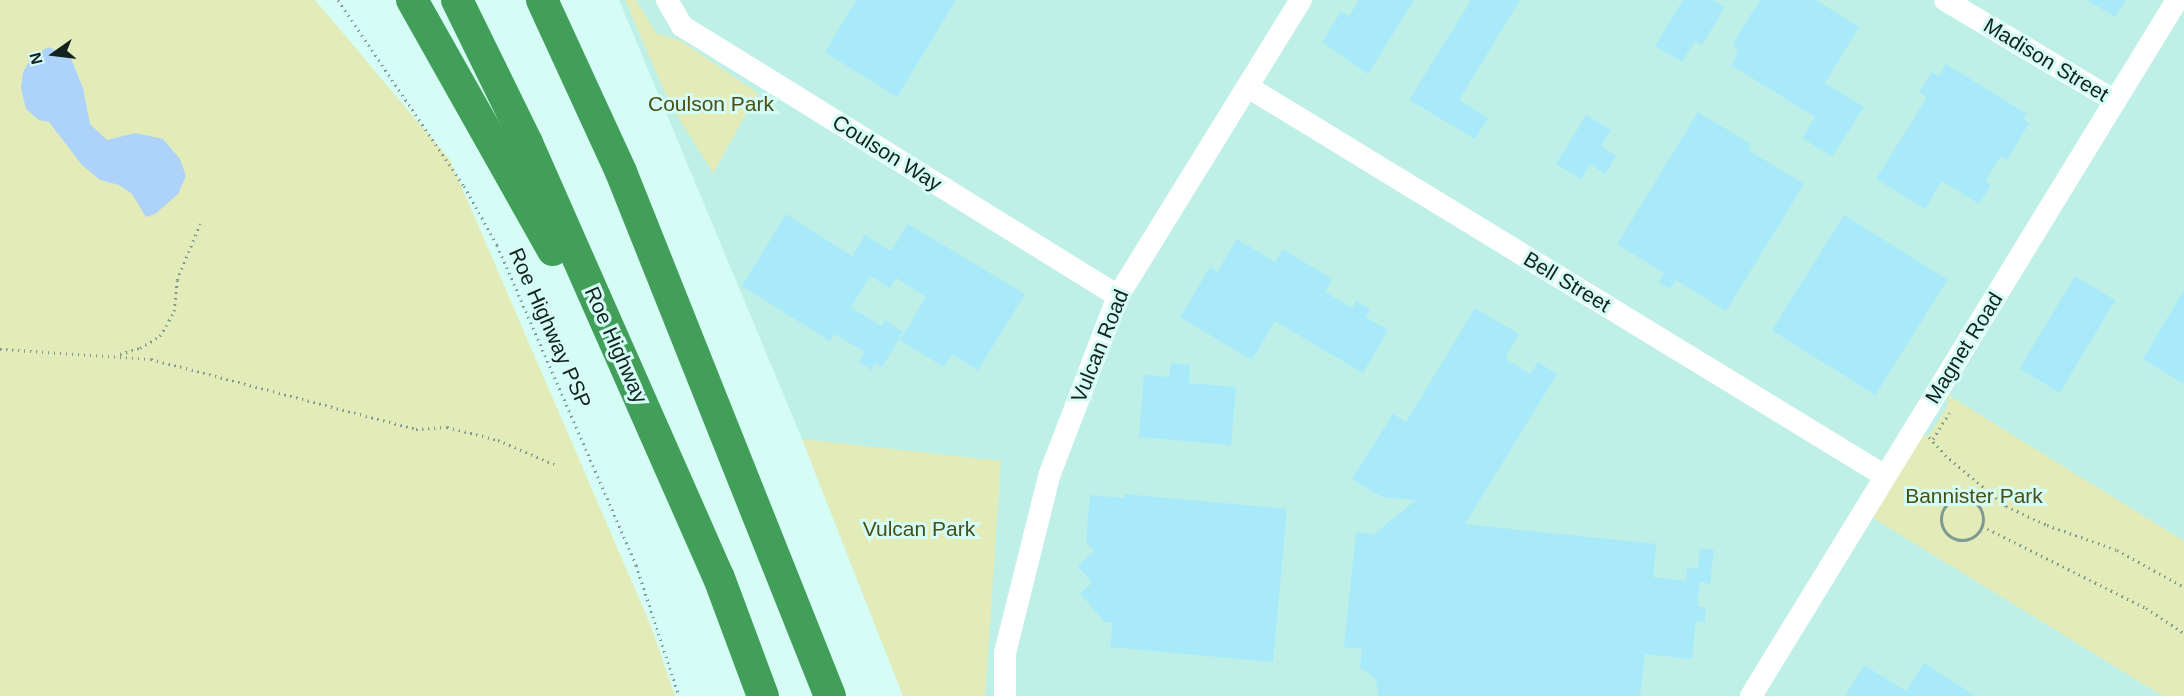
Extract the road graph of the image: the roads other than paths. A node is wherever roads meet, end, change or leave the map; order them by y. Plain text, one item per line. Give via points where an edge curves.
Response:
1 (412, 0) edge
2 (457, 0) edge
3 (542, 0) edge
4 (561, 0) edge
5 (667, 0) edge
6 (1301, 0) edge
7 (1945, 0) edge
8 (2177, 0) edge
9 (1248, 87) junction
10 (2115, 101) junction
11 (621, 172) junction
12 (1118, 296) junction
13 (1886, 476) junction
14 (719, 578) junction
15 (763, 696) edge
16 (830, 696) edge
17 (1005, 696) edge
18 (1751, 696) edge

1 - 14 highway via 538,222
2 - 14 highway, Roe Highway via 526,143
3 - 11 highway
4 - 11 highway
5 - 12 street, Coulson Way via 682,26
6 - 9 street, Vulcan Road
7 - 10 street, Madison Street
8 - 10 street, Magnet Road
9 - 12 street, Vulcan Road
9 - 13 street, Bell Street
10 - 13 street, Magnet Road via 1924,433
11 - 16 highway
12 - 17 street, Vulcan Road via 1049,476 1005,653
13 - 18 street, Magnet Road
14 - 15 highway, Roe Highway

